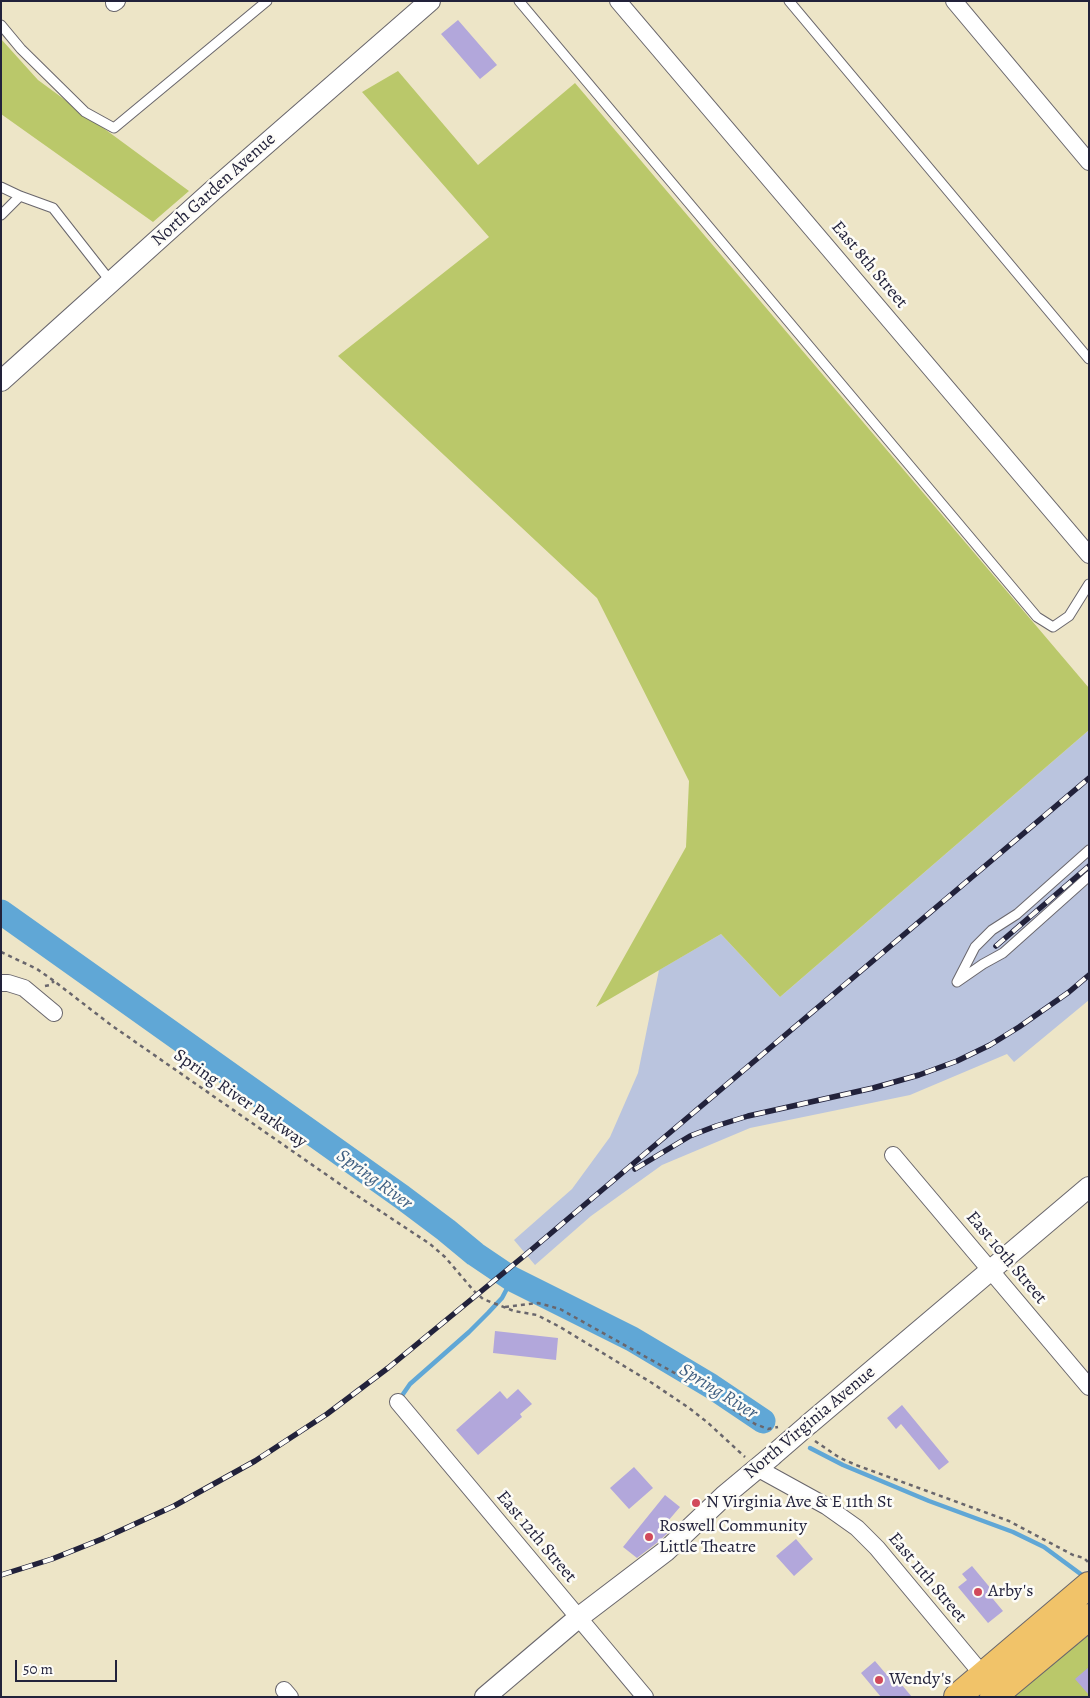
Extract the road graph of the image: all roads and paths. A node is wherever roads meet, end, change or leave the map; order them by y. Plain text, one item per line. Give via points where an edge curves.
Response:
1 (267, 1) edge
2 (430, 1) edge
3 (519, 1) edge
4 (618, 1) edge
5 (789, 1) edge
6 (954, 1) edge
7 (1, 26) edge
8 (1089, 162) edge
9 (1, 187) edge
10 (20, 196) junction
11 (1, 215) edge
12 (111, 282) junction
13 (1089, 359) edge
14 (1, 381) edge
15 (1089, 555) edge
16 (1089, 584) edge
17 (1089, 850) edge
18 (1089, 876) edge
19 (1, 952) edge
20 (1, 983) edge
21 (54, 1013) dead end
22 (893, 1155) dead end
23 (1089, 1187) edge
24 (990, 1270) junction
25 (1089, 1386) edge
26 (398, 1402) dead end
27 (764, 1462) junction
28 (1085, 1588) edge
29 (1089, 1617) edge
30 (578, 1618) junction
31 (994, 1690) edge
32 (485, 1697) edge
33 (644, 1697) edge
34 (957, 1697) edge

1 - 7 lane via 114,128 86,112
2 - 12 street, North Garden Avenue
3 - 16 lane via 1037,617 1053,627 1069,616
4 - 15 street, East 8th Street
5 - 13 lane
6 - 8 street
9 - 10 lane
10 - 11 lane
10 - 12 lane via 53,208
12 - 14 street, North Garden Avenue
17 - 18 lane via 1017,914 992,930 976,947 957,982 1003,953
19 - 27 path, Spring River Parkway via 54,981 126,1036 430,1244 474,1291 488,1301 545,1318 652,1383
20 - 21 street via 24,988
22 - 24 street, East 10th Street
23 - 24 street, North Virginia Avenue
24 - 25 street, East 10th Street
24 - 27 street, North Virginia Avenue, bridge
26 - 30 street, East 12th Street
27 - 30 street, North Virginia Avenue via 666,1551
27 - 31 street, East 11th Street via 857,1528
28 - 31 main road
29 - 31 main road
30 - 32 street, North Virginia Avenue
30 - 33 street, East 12th Street
31 - 34 main road

